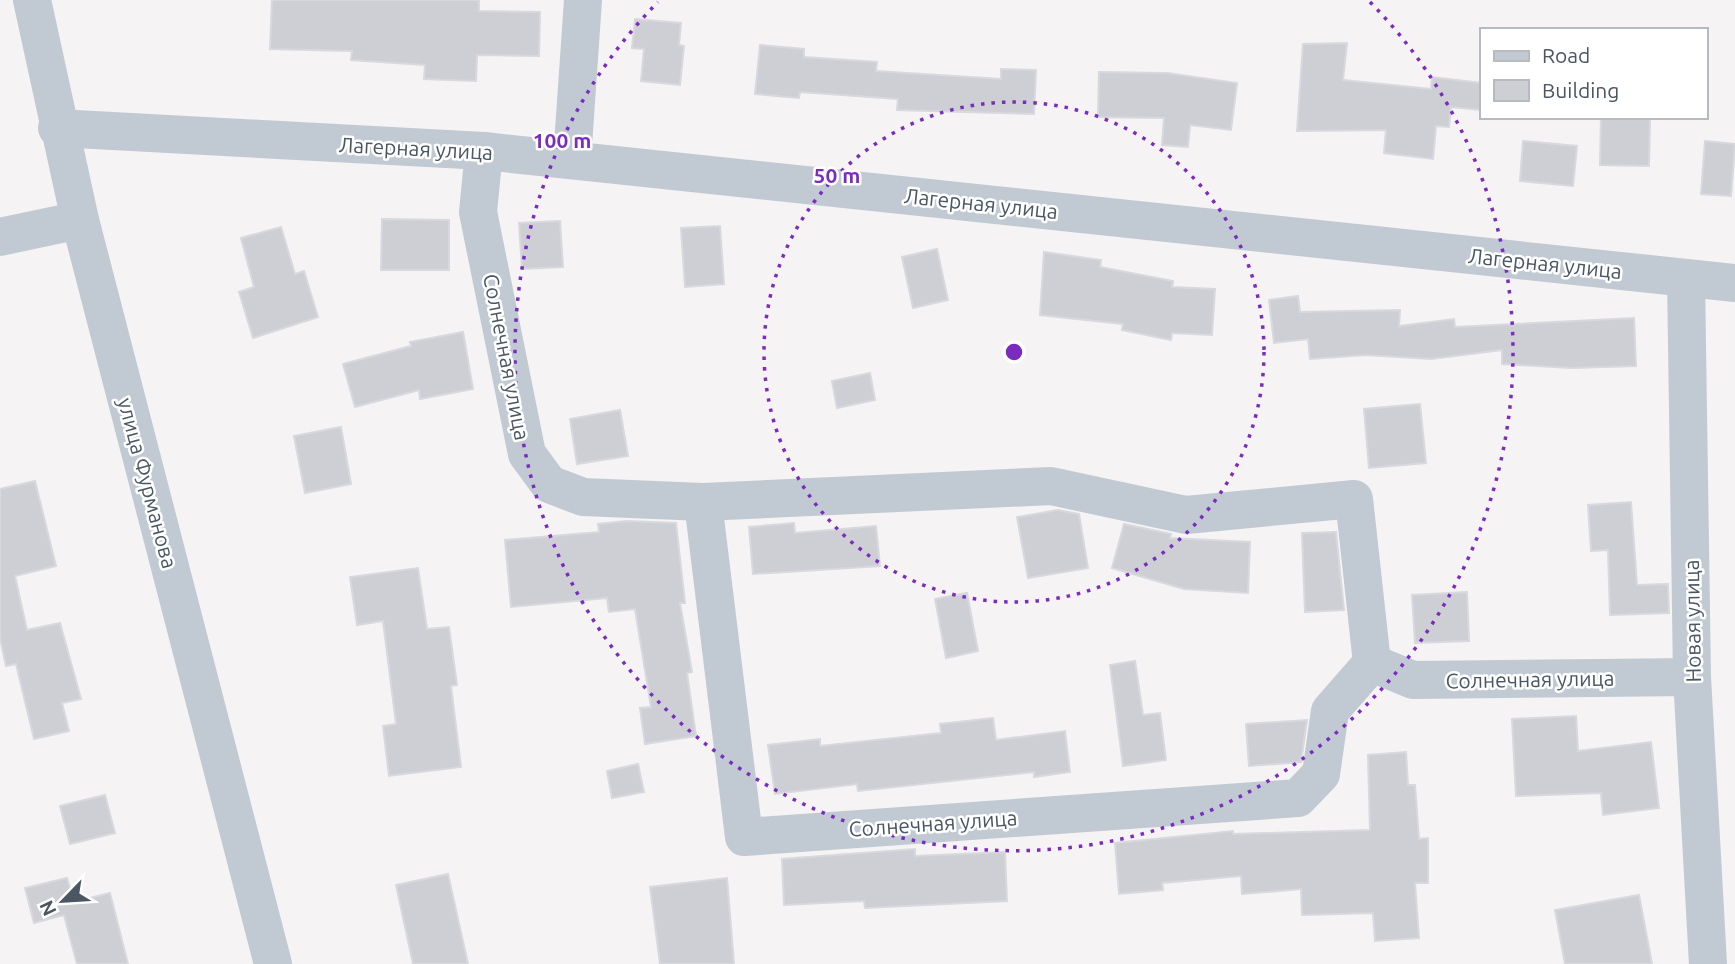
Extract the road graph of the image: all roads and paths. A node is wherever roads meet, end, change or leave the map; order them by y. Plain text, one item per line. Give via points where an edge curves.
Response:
1 (32, 0) edge
2 (583, 0) edge
3 (57, 128) junction
4 (484, 151) junction
5 (572, 160) junction
6 (80, 220) junction
7 (0, 237) edge
8 (1686, 278) junction
9 (1735, 283) edge
10 (703, 502) junction
11 (1372, 663) junction
12 (1692, 677) junction
13 (273, 964) edge
14 (1708, 964) edge

1 - 3 street, улица Фурманова
2 - 5 street
3 - 4 street, Лагерная улица
3 - 6 street, улица Фурманова
4 - 5 street, Лагерная улица
4 - 10 street, Солнечная улица via 478,212 527,454 549,484 583,497
5 - 8 street, Лагерная улица
6 - 7 street
6 - 13 street, улица Фурманова
8 - 9 street, Лагерная улица
8 - 12 street, Новая улица
10 - 11 street, Солнечная улица via 1051,486 1186,515 1354,499
10 - 11 street, Солнечная улица via 744,837 1298,798 1321,774 1330,711
11 - 12 street, Солнечная улица via 1413,680
12 - 14 street, Новая улица

